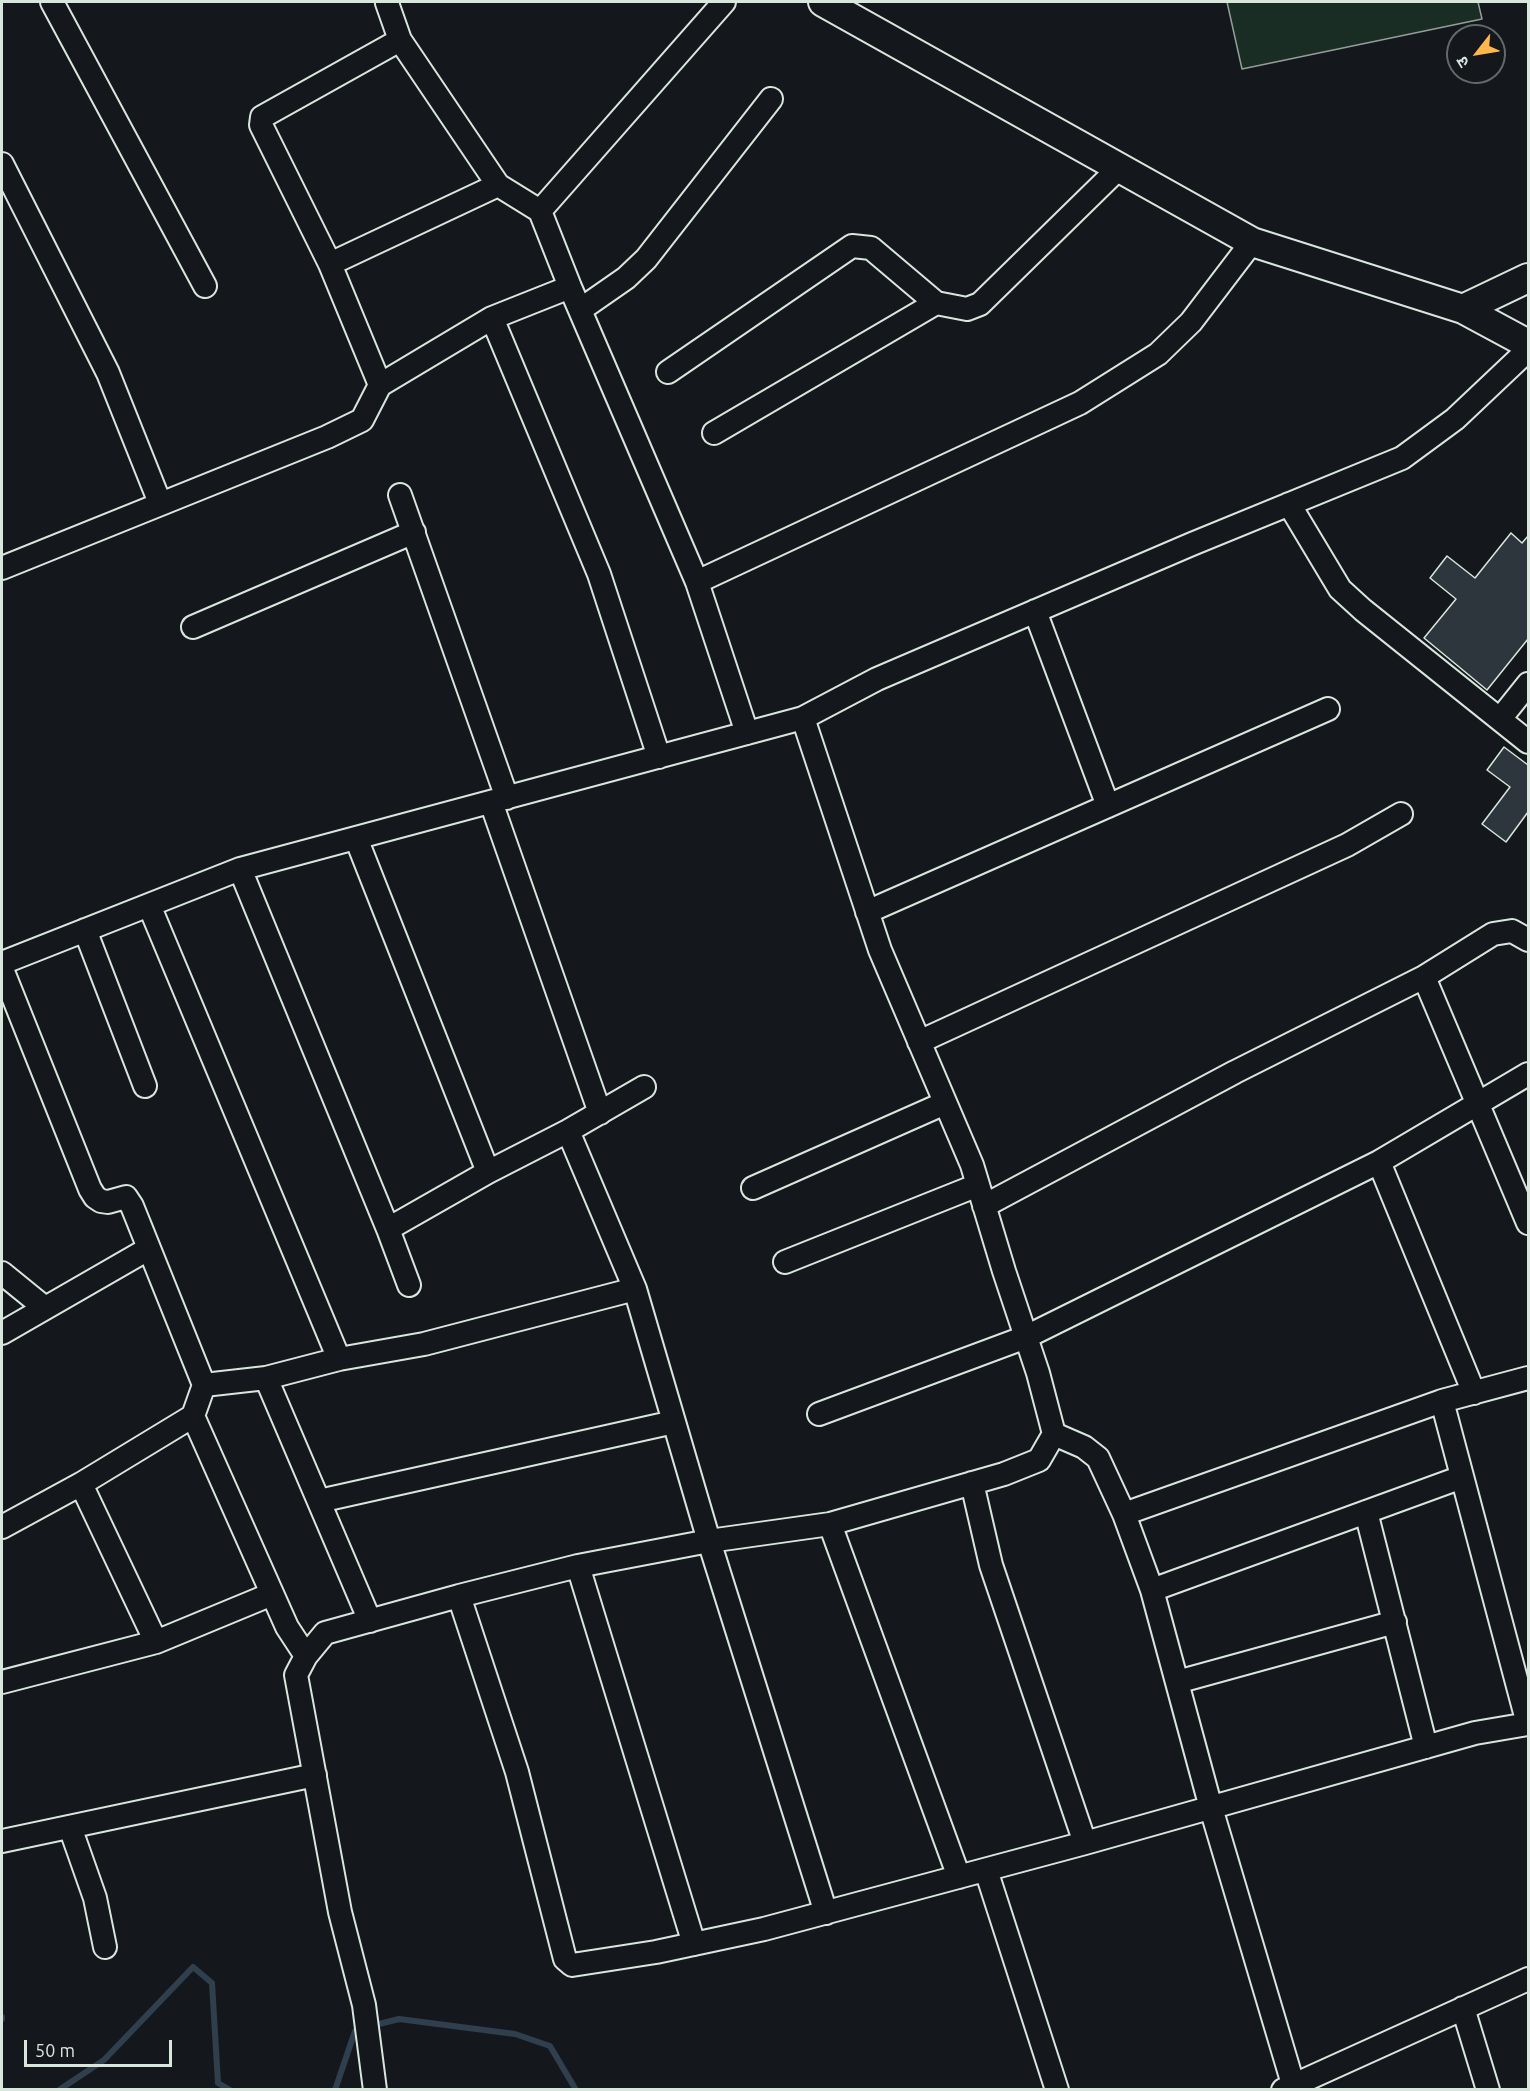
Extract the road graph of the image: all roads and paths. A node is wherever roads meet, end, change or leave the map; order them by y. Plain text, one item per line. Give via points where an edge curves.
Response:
1 (52, 2) edge
2 (387, 2) edge
3 (724, 2) edge
4 (823, 2) edge
5 (400, 40) junction
6 (771, 99) dead end
7 (1120, 167) junction
8 (3, 169) edge
9 (498, 184) junction
10 (540, 212) junction
11 (1252, 242) junction
12 (330, 264) junction
13 (1528, 278) edge
14 (205, 286) dead end
15 (570, 287) junction
16 (936, 303) junction
17 (1463, 309) junction
18 (580, 310) junction
19 (492, 318) junction
20 (1528, 344) edge
21 (1528, 350) edge
22 (668, 372) dead end
23 (380, 385) junction
24 (714, 433) dead end
25 (400, 495) dead end
26 (160, 503) junction
27 (1288, 504) junction
28 (414, 532) junction
29 (2, 568) edge
30 (697, 582) junction
31 (1035, 611) junction
32 (193, 627) dead end
33 (1528, 684) edge
34 (1328, 709) dead end
35 (803, 718) junction
36 (1500, 719) junction
37 (747, 733) junction
38 (1528, 741) edge
39 (659, 757) junction
40 (499, 800) junction
41 (1107, 806) junction
42 (1401, 813) dead end
43 (356, 838) junction
44 (240, 869) junction
45 (149, 905) junction
46 (867, 912) junction
47 (85, 930) junction
48 (1528, 940) edge
49 (2, 963) edge
50 (2, 969) edge
51 (1424, 977) junction
52 (919, 1042) junction
53 (1528, 1074) edge
54 (145, 1086) dead end
55 (644, 1087) dead end
56 (945, 1103) junction
57 (1478, 1104) junction
58 (600, 1113) junction
59 (568, 1131) junction
60 (1379, 1162) junction
61 (488, 1172) junction
62 (753, 1188) dead end
63 (981, 1195) junction
64 (1528, 1223) edge
65 (388, 1229) junction
66 (148, 1249) junction
67 (785, 1262) dead end
68 (2, 1273) edge
69 (409, 1284) dead end
70 (635, 1289) junction
71 (45, 1308) junction
72 (2, 1333) edge
73 (1026, 1337) junction
74 (339, 1359) junction
75 (266, 1378) junction
76 (1528, 1378) edge
77 (204, 1385) junction
78 (1474, 1393) junction
79 (1442, 1401) junction
80 (819, 1414) dead end
81 (193, 1416) junction
82 (674, 1422) junction
83 (1054, 1434) junction
84 (1462, 1477) junction
85 (972, 1483) junction
86 (81, 1484) junction
87 (319, 1501) junction
88 (1366, 1512) junction
89 (1124, 1514) junction
90 (830, 1524) junction
91 (2, 1527) edge
92 (709, 1541) junction
93 (578, 1566) junction
94 (1152, 1590) junction
95 (273, 1594) junction
96 (459, 1596) junction
97 (370, 1620) junction
98 (1395, 1622) junction
99 (156, 1642) junction
100 (306, 1656) junction
101 (1523, 1680) edge
102 (2, 1683) edge
103 (1177, 1683) junction
104 (1528, 1724) edge
105 (1426, 1747) junction
106 (315, 1775) junction
107 (1211, 1808) junction
108 (70, 1827) junction
109 (2, 1841) edge
110 (1085, 1843) junction
111 (987, 1870) junction
112 (959, 1877) junction
113 (826, 1913) junction
114 (694, 1944) junction
115 (105, 1947) dead end
116 (1528, 1979) edge
117 (1463, 2008) junction
118 (1288, 2087) edge
119 (375, 2090) edge
120 (1057, 2090) edge
121 (1488, 2090) edge

1 - 14 street
2 - 5 street
3 - 10 street
4 - 7 main road
5 - 9 street
5 - 12 street via 262,117 261,125
6 - 18 street via 646,259
7 - 11 main road
7 - 16 street via 980,304 967,309
8 - 26 street via 108,373
9 - 10 street
9 - 12 street
10 - 15 street
11 - 17 main road
11 - 30 street via 1191,322 1158,354 1080,403
12 - 23 street
13 - 17 main road
15 - 18 street
15 - 19 street
16 - 22 street via 871,248 852,246
16 - 24 street
17 - 20 main road
18 - 30 street
19 - 23 street
19 - 39 street via 599,574
21 - 27 street via 1455,419 1402,458
23 - 26 street via 362,420
25 - 28 street
26 - 29 street
27 - 31 street
27 - 36 street via 1340,589
28 - 32 street
28 - 40 street
30 - 37 street
31 - 35 street via 877,680
31 - 41 street
33 - 36 street
34 - 41 street
35 - 37 street
35 - 46 street
36 - 38 street
37 - 39 street
39 - 40 street
40 - 43 street
40 - 58 street
41 - 46 street
42 - 52 street via 1347,845
43 - 44 street
43 - 61 street
44 - 45 street
44 - 65 street
45 - 47 street
45 - 74 street
46 - 52 street
47 - 49 street
47 - 54 street
48 - 51 street via 1512,931 1493,934
50 - 66 street via 90,1189 101,1201 129,1199
51 - 57 street
51 - 63 street
52 - 56 street
53 - 57 street
55 - 58 street
56 - 62 street
56 - 63 street
57 - 60 street
57 - 64 street
58 - 59 street
59 - 61 street
59 - 70 street
60 - 73 street
60 - 78 street
61 - 65 street
63 - 67 street
63 - 73 street
65 - 69 street
66 - 71 street
66 - 77 street
68 - 71 street
70 - 74 street via 424,1344
70 - 82 street
71 - 72 street
73 - 80 street
73 - 83 street
74 - 75 street
75 - 77 street
75 - 87 street
76 - 78 street
77 - 81 street
78 - 79 street
79 - 84 street
79 - 89 street
81 - 86 street
81 - 95 street
82 - 87 street
82 - 92 street
83 - 85 street via 1039,1460
83 - 89 street via 1098,1458
84 - 88 street
84 - 101 street
85 - 90 street
85 - 110 street via 990,1565
86 - 91 street
86 - 99 street
87 - 97 street
88 - 94 street
88 - 98 street
89 - 94 street
90 - 92 street
90 - 112 street
92 - 93 street
92 - 113 street
93 - 96 street
93 - 114 street
94 - 103 street
95 - 99 street
95 - 100 street via 287,1627
96 - 97 street
96 - 114 street via 517,1773 565,1959 572,1965 586,1964
97 - 100 street via 325,1633
98 - 103 street
98 - 105 street
99 - 102 street
100 - 106 street via 296,1675
101 - 104 street
103 - 107 street
104 - 105 street
105 - 107 street
106 - 108 street
106 - 119 street via 340,1912 364,2004
107 - 110 street
107 - 118 street
108 - 109 street
108 - 115 street via 95,1898
110 - 111 street
111 - 112 street
111 - 120 street
112 - 113 street
113 - 114 street
116 - 117 street
117 - 118 street
117 - 121 street

